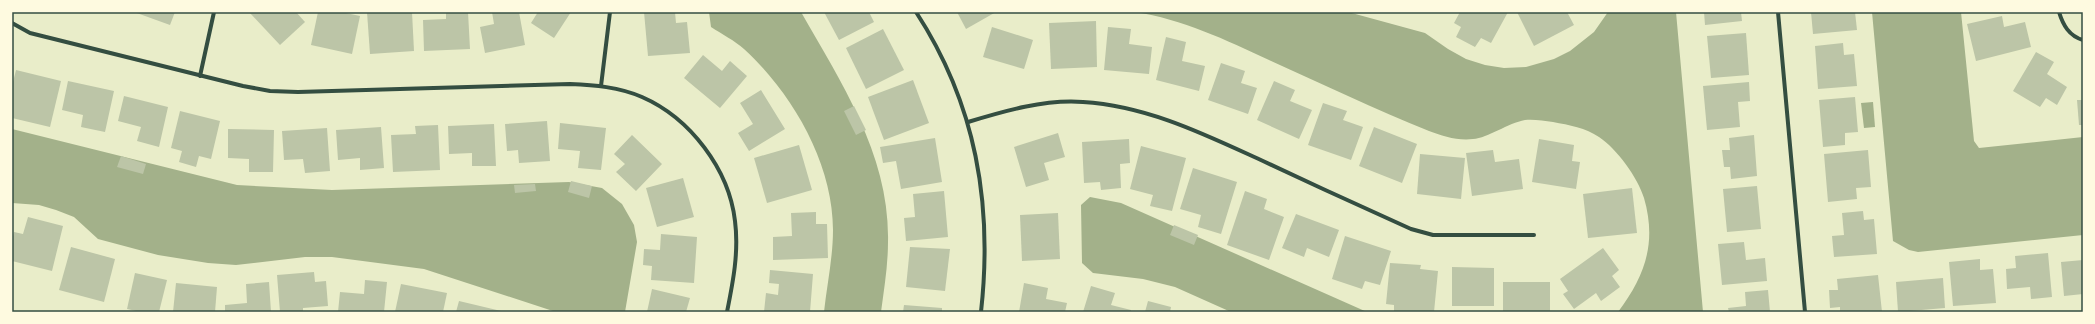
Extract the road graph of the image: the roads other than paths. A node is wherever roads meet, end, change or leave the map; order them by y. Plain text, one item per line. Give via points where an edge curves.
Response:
1 (214, 12) edge
2 (610, 12) edge
3 (916, 12) edge
4 (1778, 12) edge
5 (2059, 12) edge
6 (12, 23) edge
7 (2083, 40) edge
8 (200, 76) junction
9 (601, 86) junction
10 (968, 122) junction
11 (1534, 235) dead end
12 (727, 312) edge
13 (981, 312) edge
14 (1806, 312) edge

1 - 8 street
2 - 9 street
3 - 10 street via 943,57
4 - 14 street
5 - 7 street via 2063,24 2071,34
6 - 8 street via 30,33
8 - 9 street via 270,91 298,92 570,84
9 - 12 street via 642,97 658,105 701,143 713,160 730,197 735,221 737,247
10 - 11 street via 993,114 1062,102 1120,107 1161,117 1199,132 1411,230 1433,235
10 - 13 street via 979,167 985,226

